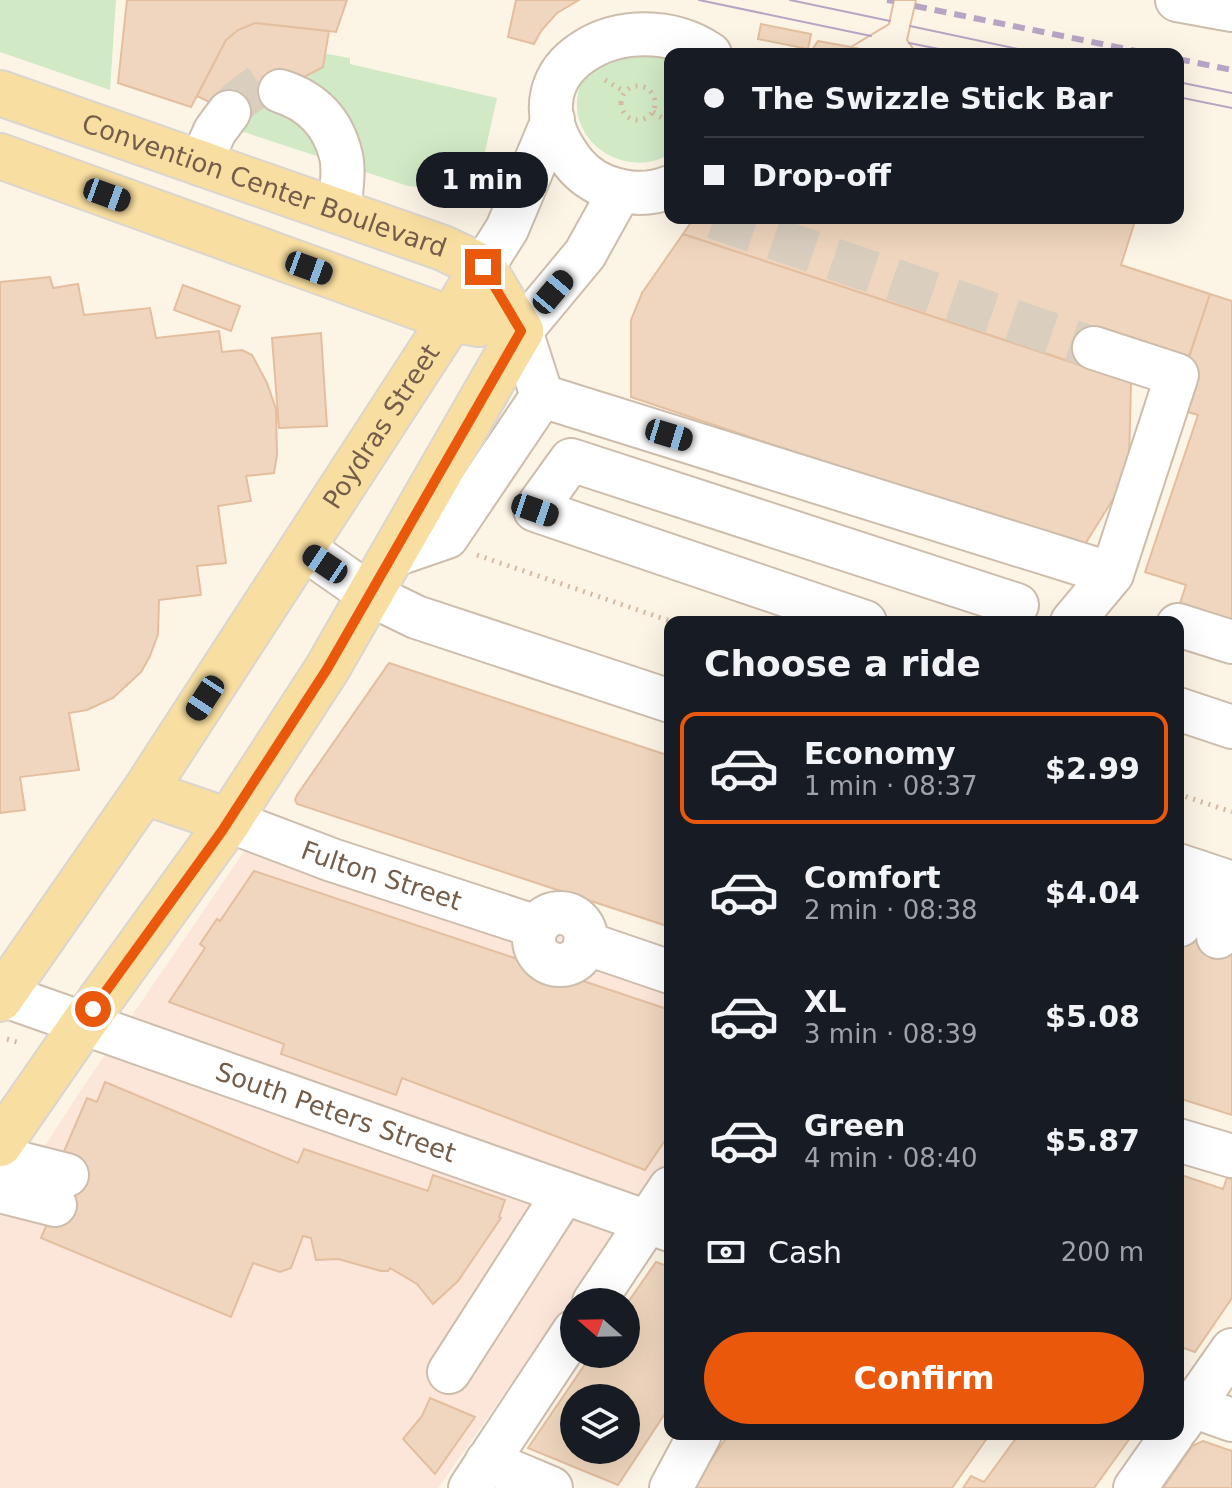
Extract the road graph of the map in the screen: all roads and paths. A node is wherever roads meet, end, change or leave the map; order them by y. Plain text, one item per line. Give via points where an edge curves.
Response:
1 (1177, 0) edge
2 (1232, 10) edge
3 (705, 48) edge
4 (280, 91) tunnel mouth
5 (0, 93) edge
6 (229, 112) tunnel mouth
7 (653, 112) junction
8 (664, 119) edge
9 (553, 120) junction
10 (0, 156) edge
11 (200, 164) junction
12 (650, 194) edge
13 (340, 212) junction
14 (483, 267) junction
15 (451, 319) junction
16 (521, 331) junction
17 (1094, 348) tunnel mouth
18 (542, 396) junction
19 (687, 471) junction
20 (303, 548) junction
21 (473, 554) dead end
22 (392, 556) junction
23 (1112, 574) junction
24 (369, 594) junction
25 (847, 616) edge
26 (1010, 616) edge
27 (1083, 616) edge
28 (664, 619) edge
29 (1184, 627) edge
30 (1232, 642) edge
31 (664, 699) edge
32 (1184, 711) edge
33 (1232, 727) edge
34 (144, 792) junction
35 (1184, 796) edge
36 (1232, 812) edge
37 (229, 821) junction
38 (1203, 873) edge
39 (1210, 921) edge
40 (664, 970) edge
41 (2, 1007) edge
42 (83, 1024) junction
43 (20, 1043) dead end
44 (1184, 1142) edge
45 (0, 1144) edge
46 (1232, 1156) edge
47 (0, 1158) edge
48 (0, 1191) edge
49 (564, 1193) junction
50 (658, 1226) edge
51 (606, 1288) edge
52 (1232, 1350) edge
53 (560, 1352) edge
54 (449, 1372) dead end
55 (1184, 1412) edge
56 (1184, 1417) edge
57 (1232, 1420) edge
58 (697, 1440) edge
59 (1165, 1440) edge
60 (479, 1474) edge
61 (551, 1488) edge
62 (671, 1488) edge
63 (1135, 1488) edge

1 - 2 street
3 - 9 street, Poydras Street via 679,14 605,24 568,54 557,75
4 - 13 street via 322,114 341,156
5 - 11 main road, Convention Center Boulevard
6 - 11 street
7 - 7 path via 655,100 646,87 629,88 622,96 621,108 633,120 644,120
7 - 8 path
9 - 12 street, Poydras Street via 561,145 596,182
9 - 14 street, Poydras Street via 507,229
10 - 15 main road
11 - 13 main road, Convention Center Boulevard
12 - 16 street, Poydras Street via 585,254
13 - 14 main road, Convention Center Boulevard
14 - 15 main road, Poydras Street
14 - 16 main road
15 - 16 main road
15 - 20 main road, Poydras Street
16 - 18 street
16 - 22 main road, Poydras Street
17 - 23 street via 1177,375
18 - 19 street
18 - 22 street via 447,537
19 - 23 street
19 - 25 street via 571,460 535,510
19 - 26 street via 1017,605
20 - 24 street
20 - 34 main road, Poydras Street
21 - 28 path
22 - 24 main road, Poydras Street
23 - 27 street
24 - 31 street via 416,617
24 - 37 main road, Poydras Street
29 - 30 street
32 - 33 street
34 - 37 main road
34 - 41 main road, Poydras Street
35 - 36 path
37 - 40 street, Fulton Street via 537,927 548,916 569,915 584,928 585,943
37 - 42 main road, Poydras Street
38 - 39 street
41 - 42 street, South Peters Street
41 - 43 path
42 - 45 main road, Poydras Street
42 - 49 street, South Peters Street
44 - 46 street
47 - 48 street via 61,1190
49 - 50 street, South Peters Street
49 - 54 street
50 - 51 street
52 - 55 street
53 - 60 street
56 - 57 street
58 - 62 street
59 - 63 street
60 - 61 street

